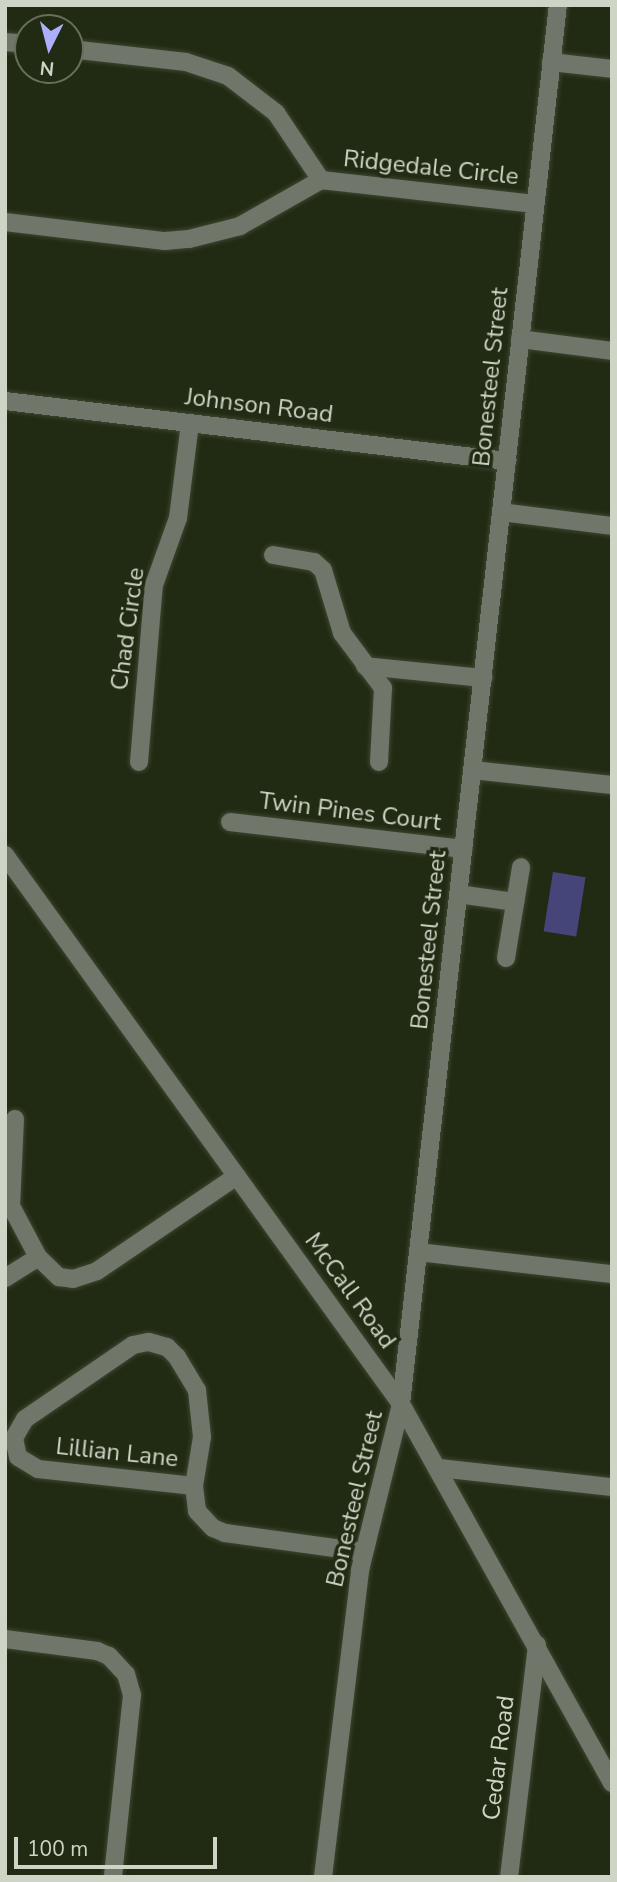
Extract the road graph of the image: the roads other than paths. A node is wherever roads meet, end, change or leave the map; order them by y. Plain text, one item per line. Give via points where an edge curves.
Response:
1 (558, 5) edge
2 (84, 51) edge
3 (551, 62) junction
4 (612, 69) edge
5 (321, 180) junction
6 (535, 204) junction
7 (5, 222) edge
8 (520, 340) junction
9 (612, 351) edge
10 (5, 401) edge
11 (190, 423) junction
12 (507, 461) junction
13 (501, 512) junction
14 (612, 526) edge
15 (272, 555) dead end
16 (365, 666) junction
17 (483, 678) junction
18 (139, 762) dead end
19 (379, 762) dead end
20 (472, 770) junction
21 (612, 785) edge
22 (230, 822) dead end
23 (463, 849) junction
24 (5, 855) edge
25 (521, 867) dead end
26 (458, 894) junction
27 (515, 902) junction
28 (506, 958) dead end
29 (15, 1119) dead end
30 (237, 1176) junction
31 (418, 1252) junction
32 (38, 1257) junction
33 (612, 1274) edge
34 (5, 1278) edge
35 (401, 1404) junction
36 (439, 1468) junction
37 (194, 1486) junction
38 (612, 1487) edge
39 (364, 1552) junction
40 (5, 1639) edge
41 (537, 1645) junction
42 (611, 1777) edge
43 (113, 1877) edge
44 (323, 1877) edge
45 (509, 1877) edge

1 - 3 street, Bonesteel Street
2 - 5 street, Ridgedale Circle via 186,62 228,76 276,113
3 - 4 street
3 - 6 street, Bonesteel Street
5 - 6 street, Ridgedale Circle
5 - 7 street, Ridgedale Circle via 240,226 189,239 165,241
6 - 8 street, Bonesteel Street
8 - 9 street
8 - 12 street, Bonesteel Street
10 - 11 street, Johnson Road
11 - 12 street, Johnson Road
11 - 18 street, Chad Circle via 178,518 154,585
12 - 13 street, Bonesteel Street
13 - 14 street
13 - 17 street, Bonesteel Street
15 - 16 street via 314,562 323,570 342,633
16 - 17 street
16 - 19 street via 383,688
17 - 20 street, Bonesteel Street
20 - 21 street
20 - 23 street, Bonesteel Street
22 - 23 street, Twin Pines Court
23 - 26 street, Bonesteel Street
24 - 30 street, McCall Road
25 - 27 street
26 - 27 street
26 - 31 street, Bonesteel Street
27 - 28 street
29 - 32 street via 11,1206
30 - 32 street via 85,1277 59,1277
30 - 35 street, McCall Road
31 - 33 street
31 - 35 street, Bonesteel Street
32 - 34 street
35 - 36 street, McCall Road
35 - 39 street, Bonesteel Street
36 - 38 street
36 - 41 street, McCall Road
37 - 37 street, Lillian Lane via 26,1465 15,1449 17,1427 133,1345 167,1347 186,1367 200,1402 202,1437
37 - 39 street, Lillian Lane via 197,1511 225,1533
39 - 44 street, Bonesteel Street
40 - 43 street via 109,1656 126,1674 131,1695
41 - 42 street, McCall Road
41 - 45 street, Cedar Road

